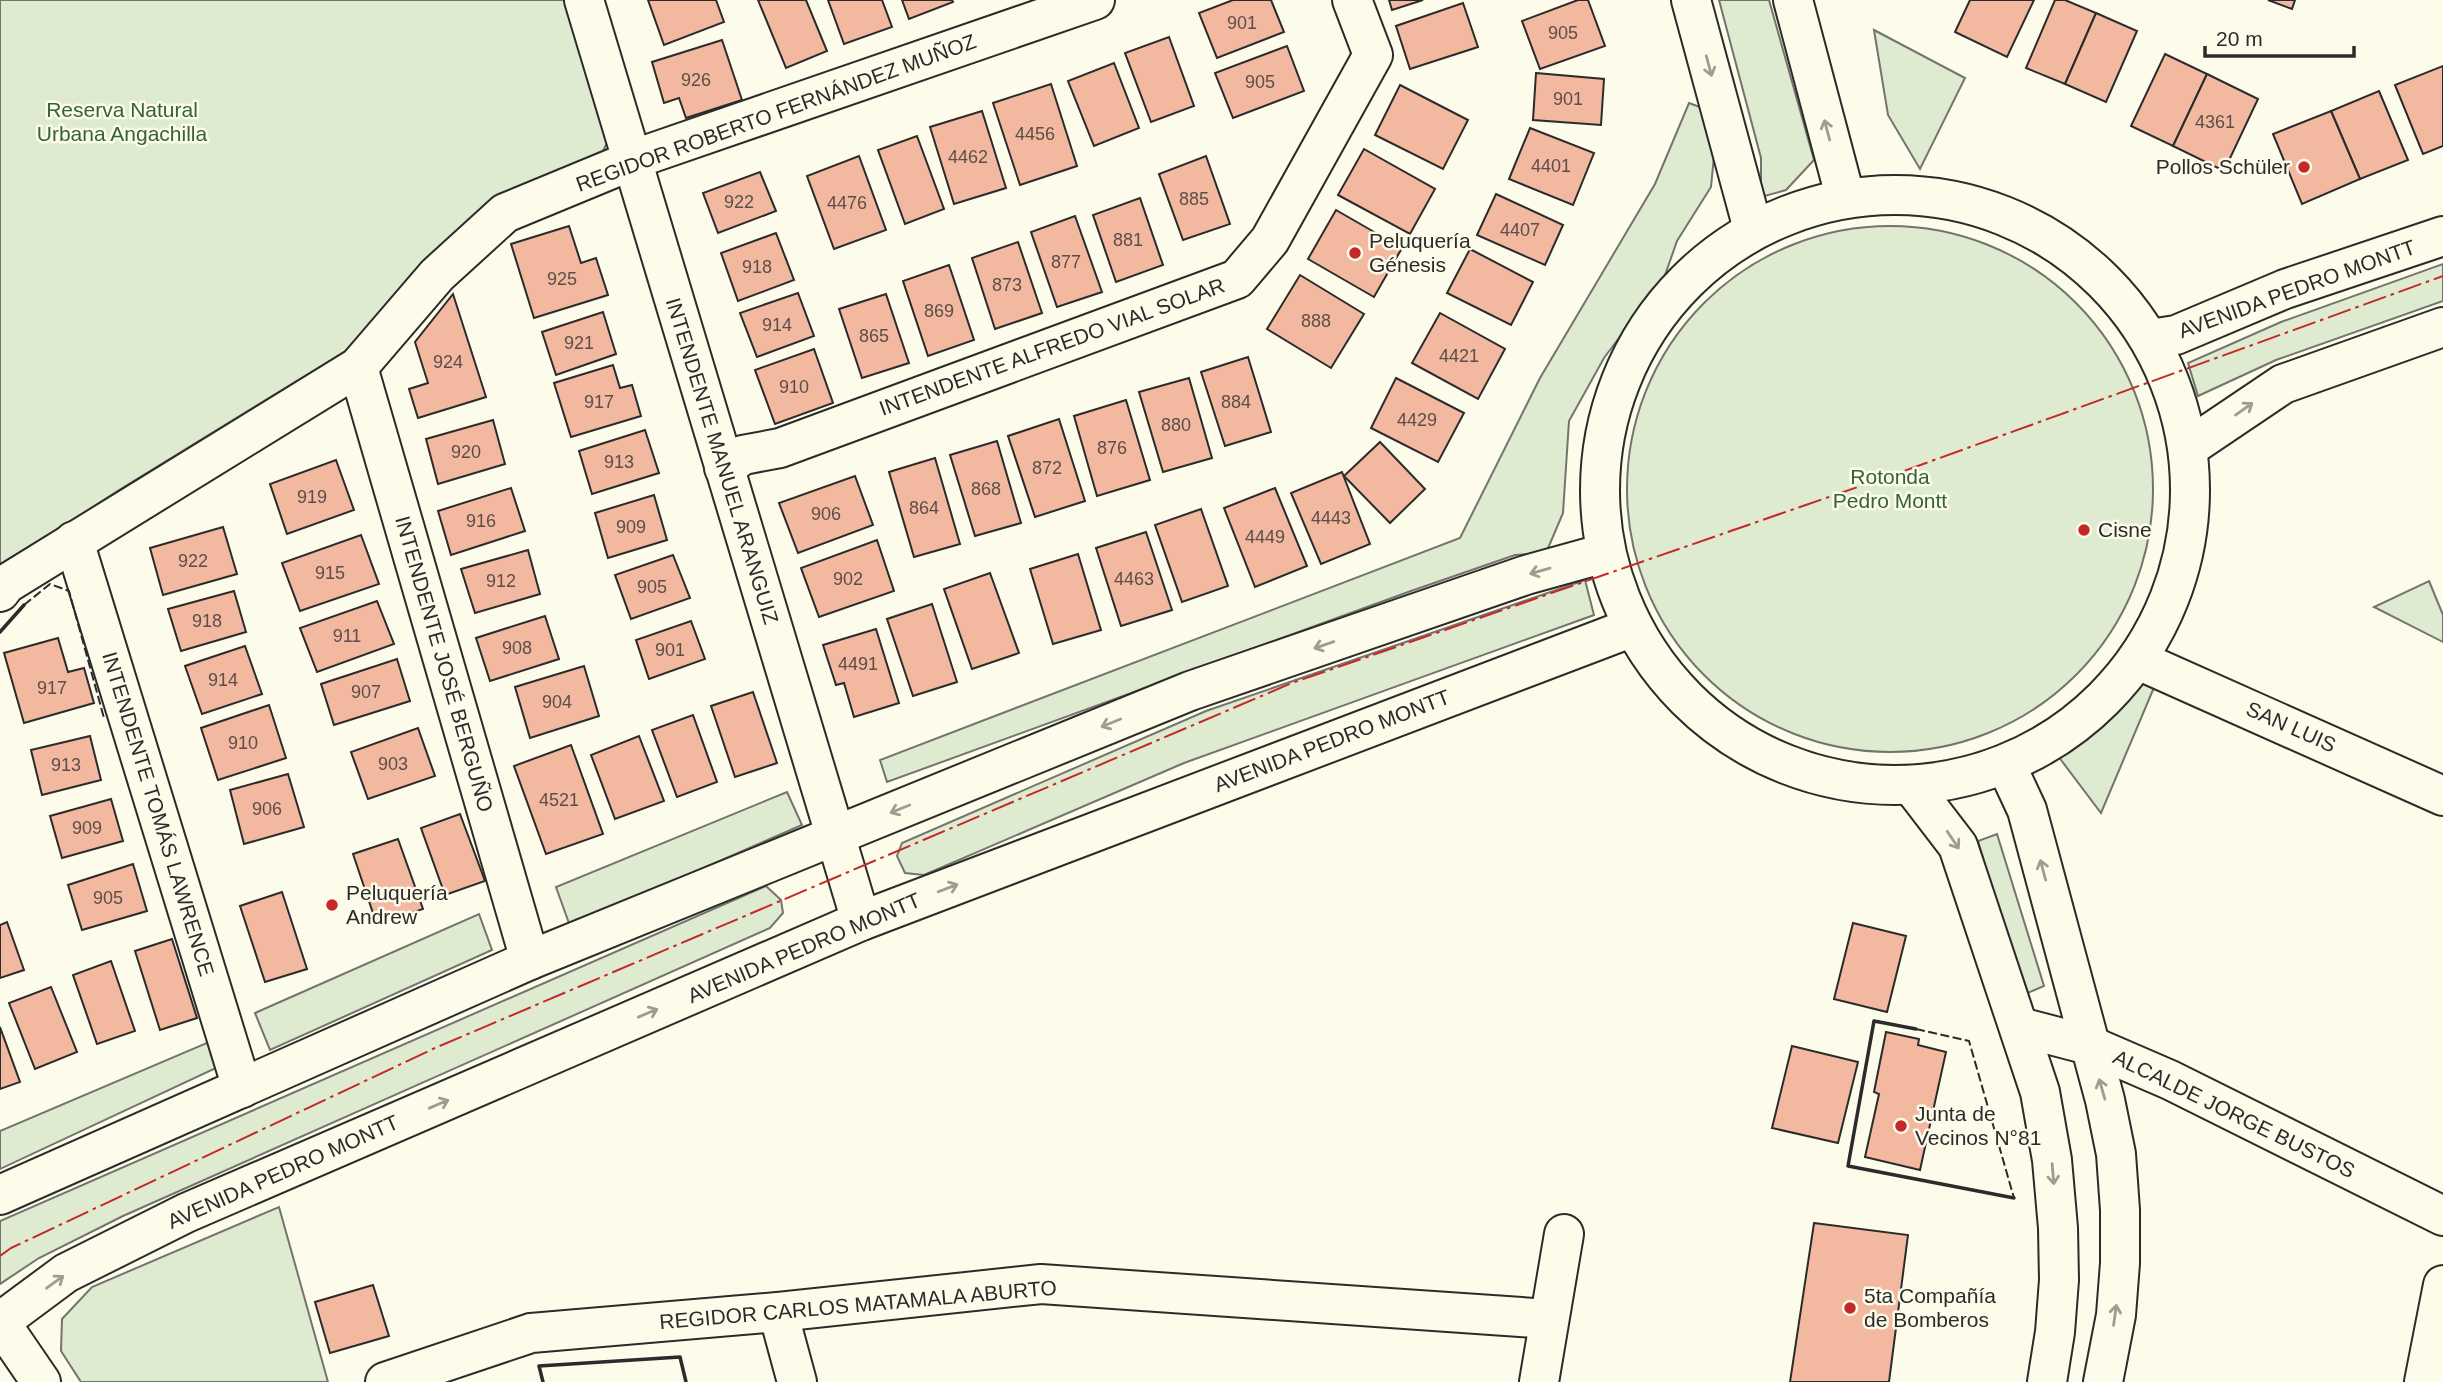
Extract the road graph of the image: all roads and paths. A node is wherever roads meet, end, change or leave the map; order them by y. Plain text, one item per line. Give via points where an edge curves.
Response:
1 (584, 0) edge
2 (1095, 0) edge
3 (1352, 0) edge
4 (1691, 0) edge
5 (1793, 0) edge
6 (632, 160) junction
7 (1845, 196) junction
8 (1753, 229) junction
9 (2443, 236) edge
10 (2443, 327) edge
11 (2150, 339) junction
12 (358, 367) junction
13 (2188, 448) junction
14 (724, 468) junction
15 (74, 541) junction
16 (1605, 552) junction
17 (0, 592) edge
18 (1633, 627) junction
19 (2138, 660) junction
20 (2006, 765) junction
21 (1912, 786) junction
22 (2443, 796) edge
23 (835, 836) junction
24 (860, 921) junction
25 (530, 960) junction
26 (2020, 1027) junction
27 (2089, 1045) junction
28 (242, 1088) junction
29 (0, 1195) edge
30 (2443, 1216) edge
31 (1564, 1234) dead end
32 (2443, 1285) edge
33 (778, 1312) junction
34 (1549, 1319) junction
35 (0, 1322) edge
36 (41, 1382) edge
37 (385, 1382) edge
38 (797, 1382) edge
39 (1539, 1382) edge
40 (2046, 1382) edge
41 (2103, 1382) edge
42 (2424, 1382) edge

1 - 6 street, INTENDENTE MANUEL ARANGUIZ
2 - 6 street, REGIDOR ROBERTO FERNÁNDEZ MUÑOZ
3 - 14 street, INTENDENTE ALFREDO VIAL SOLAR via 1373,55 1270,240 1237,279 780,448 743,456
4 -> 8 street
7 -> 5 street
6 - 12 street, REGIDOR ROBERTO FERNÁNDEZ MUÑOZ via 505,213 437,275
6 - 14 street, INTENDENTE MANUEL ARANGUIZ
7 - 8 street, AVENIDA PEDRO MONTT via 1788,212
7 - 11 street, AVENIDA PEDRO MONTT via 1946,198 2027,224 2096,272
8 - 16 street, AVENIDA PEDRO MONTT via 1691,273 1643,332 1612,401 1598,477
9 - 11 street, AVENIDA PEDRO MONTT via 2285,289 2176,335
13 -> 10 street via 2283,384
11 - 13 street, AVENIDA PEDRO MONTT via 2174,392
12 - 15 street, REGIDOR ROBERTO FERNÁNDEZ MUÑOZ
12 - 25 street, INTENDENTE JOSÉ BERGUÑO
13 - 19 street, AVENIDA PEDRO MONTT via 2191,504 2183,559 2165,611
14 - 23 street, INTENDENTE MANUEL ARANGUIZ
15 - 17 street, REGIDOR ROBERTO FERNÁNDEZ MUÑOZ
15 - 28 street, INTENDENTE TOMÁS LAWRENCE
16 - 18 street, AVENIDA PEDRO MONTT
16 -> 23 street via 1190,691
18 - 21 street, AVENIDA PEDRO MONTT via 1663,675 1703,715 1749,748 1800,771 1855,784
24 -> 18 street, AVENIDA PEDRO MONTT
19 - 20 street, AVENIDA PEDRO MONTT via 2080,722
19 - 22 street, SAN LUIS
20 - 21 street, AVENIDA PEDRO MONTT
27 -> 20 street via 2027,810
21 -> 26 street via 1958,846
23 - 24 street, INTENDENTE MANUEL ARANGUIZ
23 - 25 street
35 -> 24 street, AVENIDA PEDRO MONTT via 66,1273 186,1213
25 - 28 street
26 - 27 street, ALCALDE JORGE BUSTOS
26 -> 40 street via 2040,1092 2059,1228 2059,1280
27 - 30 street, ALCALDE JORGE BUSTOS via 2170,1080
41 -> 27 street via 2116,1315 2120,1210 2116,1154
28 - 29 street
31 - 34 street
32 - 42 street
33 - 34 street, REGIDOR CARLOS MATAMALA ABURTO via 1041,1284
33 - 37 street, REGIDOR CARLOS MATAMALA ABURTO via 531,1334
33 - 38 street
34 - 39 street
35 - 36 street

